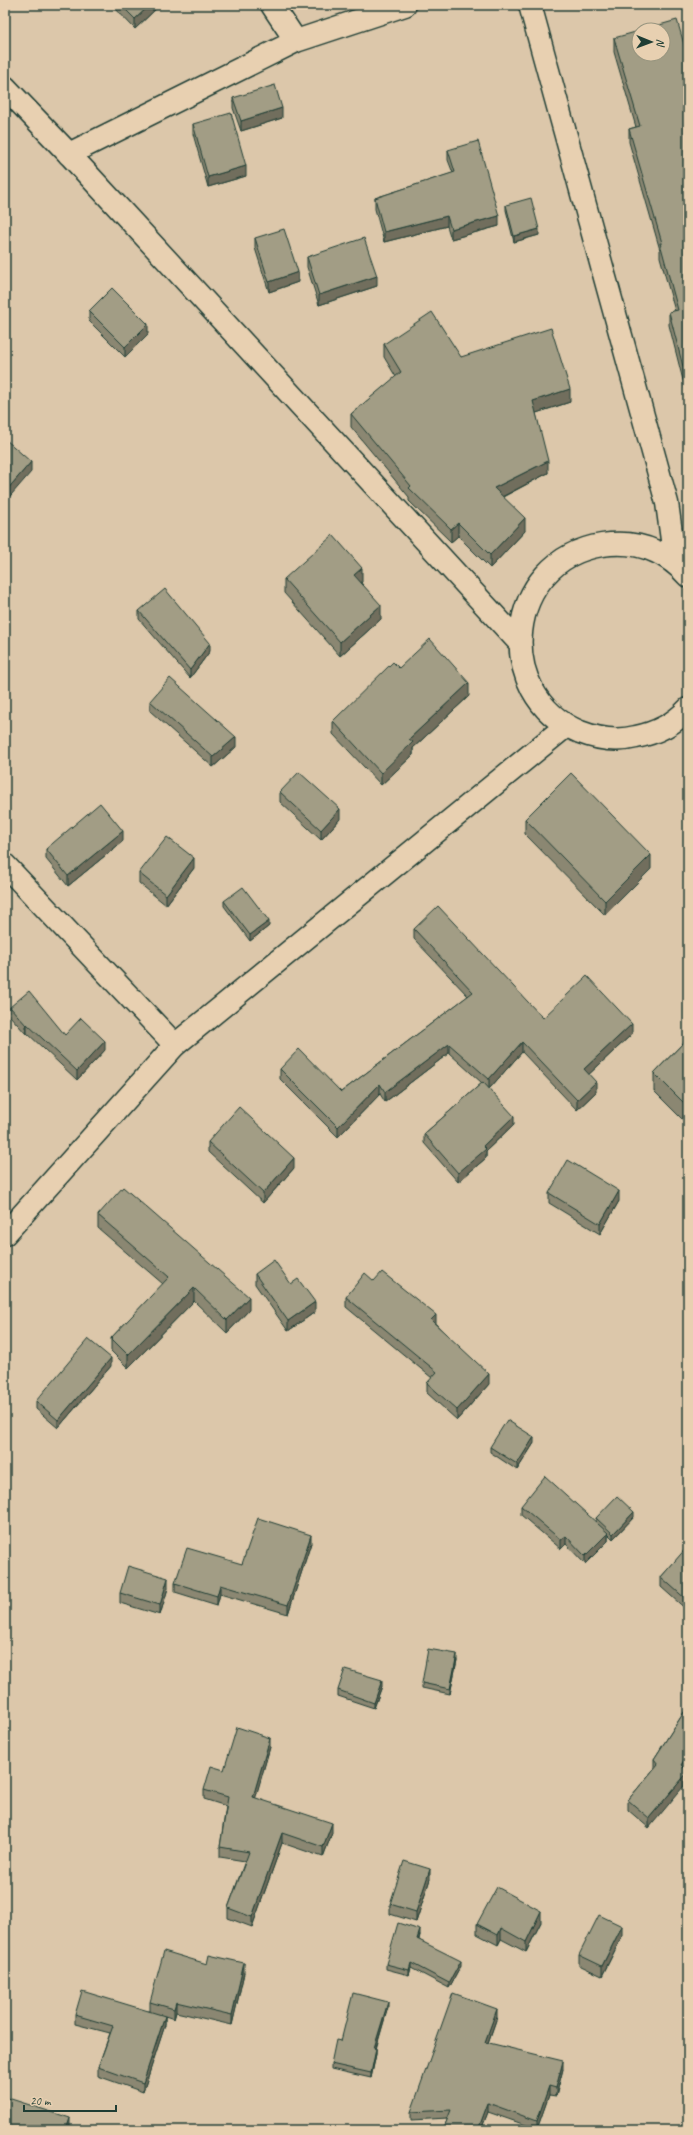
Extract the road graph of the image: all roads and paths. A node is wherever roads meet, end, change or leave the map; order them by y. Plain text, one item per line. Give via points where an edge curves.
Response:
1 (272, 5) edge
2 (405, 5) edge
3 (530, 5) edge
4 (296, 41) junction
5 (5, 87) edge
6 (70, 154) junction
7 (682, 569) edge
8 (520, 642) junction
9 (688, 709) edge
10 (566, 726) junction
11 (5, 865) edge
12 (176, 1045) junction
13 (5, 1234) edge

1 - 4 street
2 - 4 street
3 - 7 street via 667,503
4 - 6 street
5 - 6 street
6 - 8 street
7 - 8 street via 648,548 618,543 587,547 559,562 538,584 524,612
8 - 10 street via 528,681 541,704
9 - 10 street via 680,718 654,733 624,740 594,738
10 - 12 street
11 - 12 street
12 - 13 street

